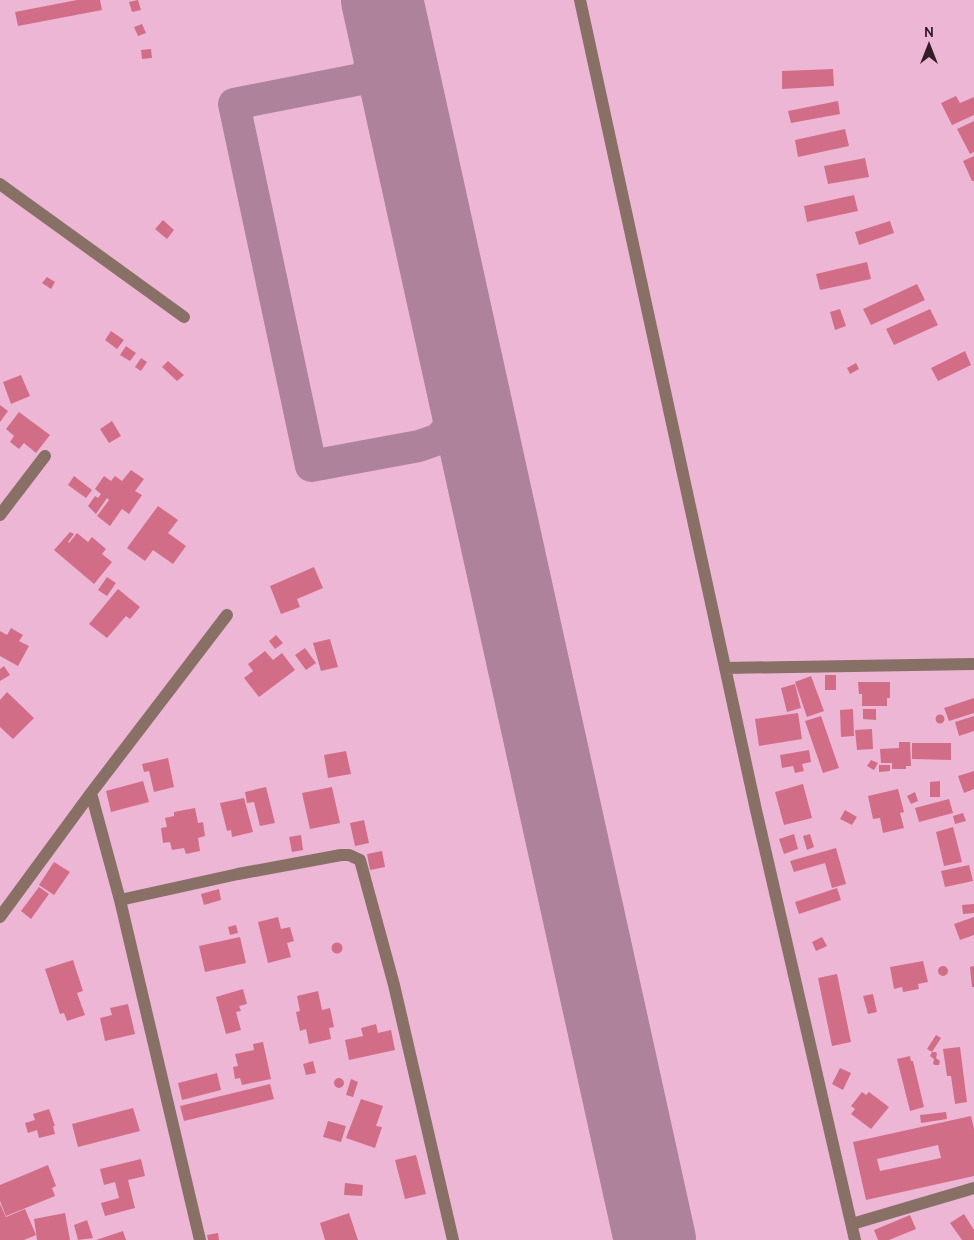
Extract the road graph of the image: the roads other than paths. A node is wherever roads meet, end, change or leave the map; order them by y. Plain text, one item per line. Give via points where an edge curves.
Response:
1 (580, 0) edge
2 (0, 184) edge
3 (184, 317) dead end
4 (45, 456) dead end
5 (0, 515) edge
6 (226, 615) dead end
7 (974, 664) edge
8 (725, 668) junction
9 (91, 794) junction
10 (120, 900) junction
11 (0, 917) edge
12 (974, 1188) edge
13 (852, 1224) junction
14 (200, 1240) edge
15 (453, 1240) edge
16 (855, 1240) edge

1 - 8 street
2 - 3 street
4 - 5 street
6 - 9 street
7 - 8 street
8 - 13 street
9 - 10 street
9 - 11 street
10 - 14 street
10 - 15 street via 341,855 360,860 394,985
12 - 13 street
13 - 16 street

